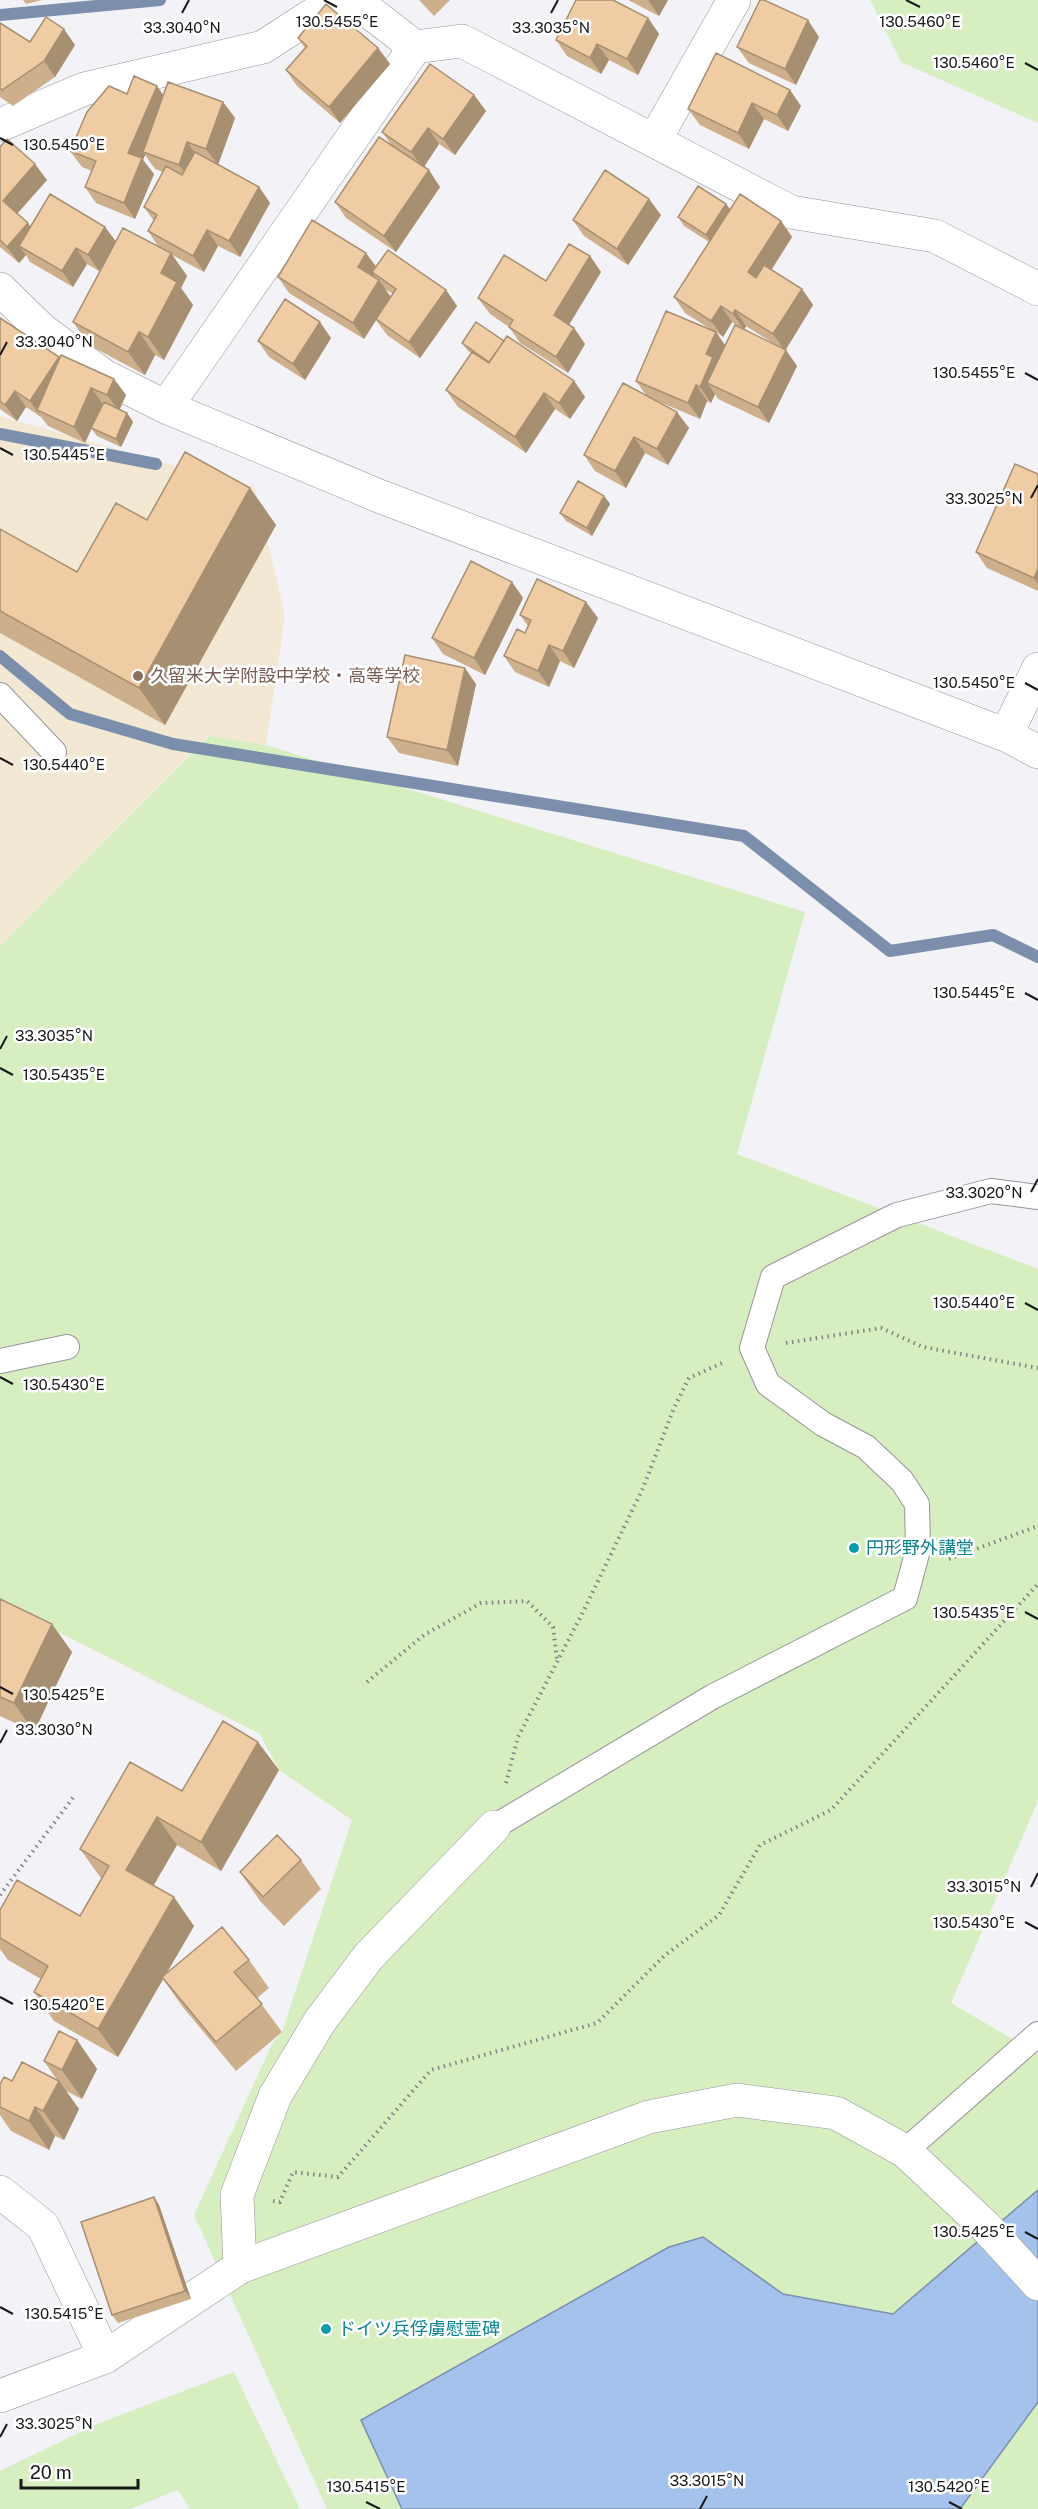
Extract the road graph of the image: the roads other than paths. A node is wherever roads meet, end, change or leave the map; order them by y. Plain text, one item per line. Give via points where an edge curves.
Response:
1 (336, 0) edge
2 (354, 0) edge
3 (734, 0) edge
4 (416, 47) junction
5 (0, 125) edge
6 (654, 141) junction
7 (0, 289) edge
8 (1038, 289) edge
9 (166, 406) junction
10 (1038, 669) edge
11 (0, 695) edge
12 (1006, 735) junction
13 (54, 752) dead end
14 (1038, 752) edge
15 (1038, 1197) edge
16 (67, 1347) dead end
17 (0, 1361) edge
18 (494, 1827) joint
19 (1038, 2034) edge
20 (905, 2151) junction
21 (0, 2192) edge
22 (240, 2267) junction
23 (1038, 2284) edge
24 (105, 2357) junction
25 (0, 2396) edge

1 - 5 street via 263,46 84,89
2 - 4 street
3 - 6 street
4 - 6 street via 462,41
4 - 9 street
6 - 8 street via 791,212 935,236
7 - 9 street via 42,330 104,376
9 - 12 street via 380,496
10 - 12 street
11 - 13 lane
12 - 14 street
15 - 18 lane via 991,1191 897,1215 773,1277 752,1348 768,1384 823,1424 866,1447 902,1481 917,1504 918,1550 904,1598 712,1697
16 - 17 lane
18 - 22 street via 369,1956 320,2021 275,2096 237,2195
19 - 20 lane
20 - 22 street via 836,2113 737,2100 649,2117
20 - 23 street via 985,2226
21 - 24 street via 43,2226
22 - 24 street
24 - 25 street

